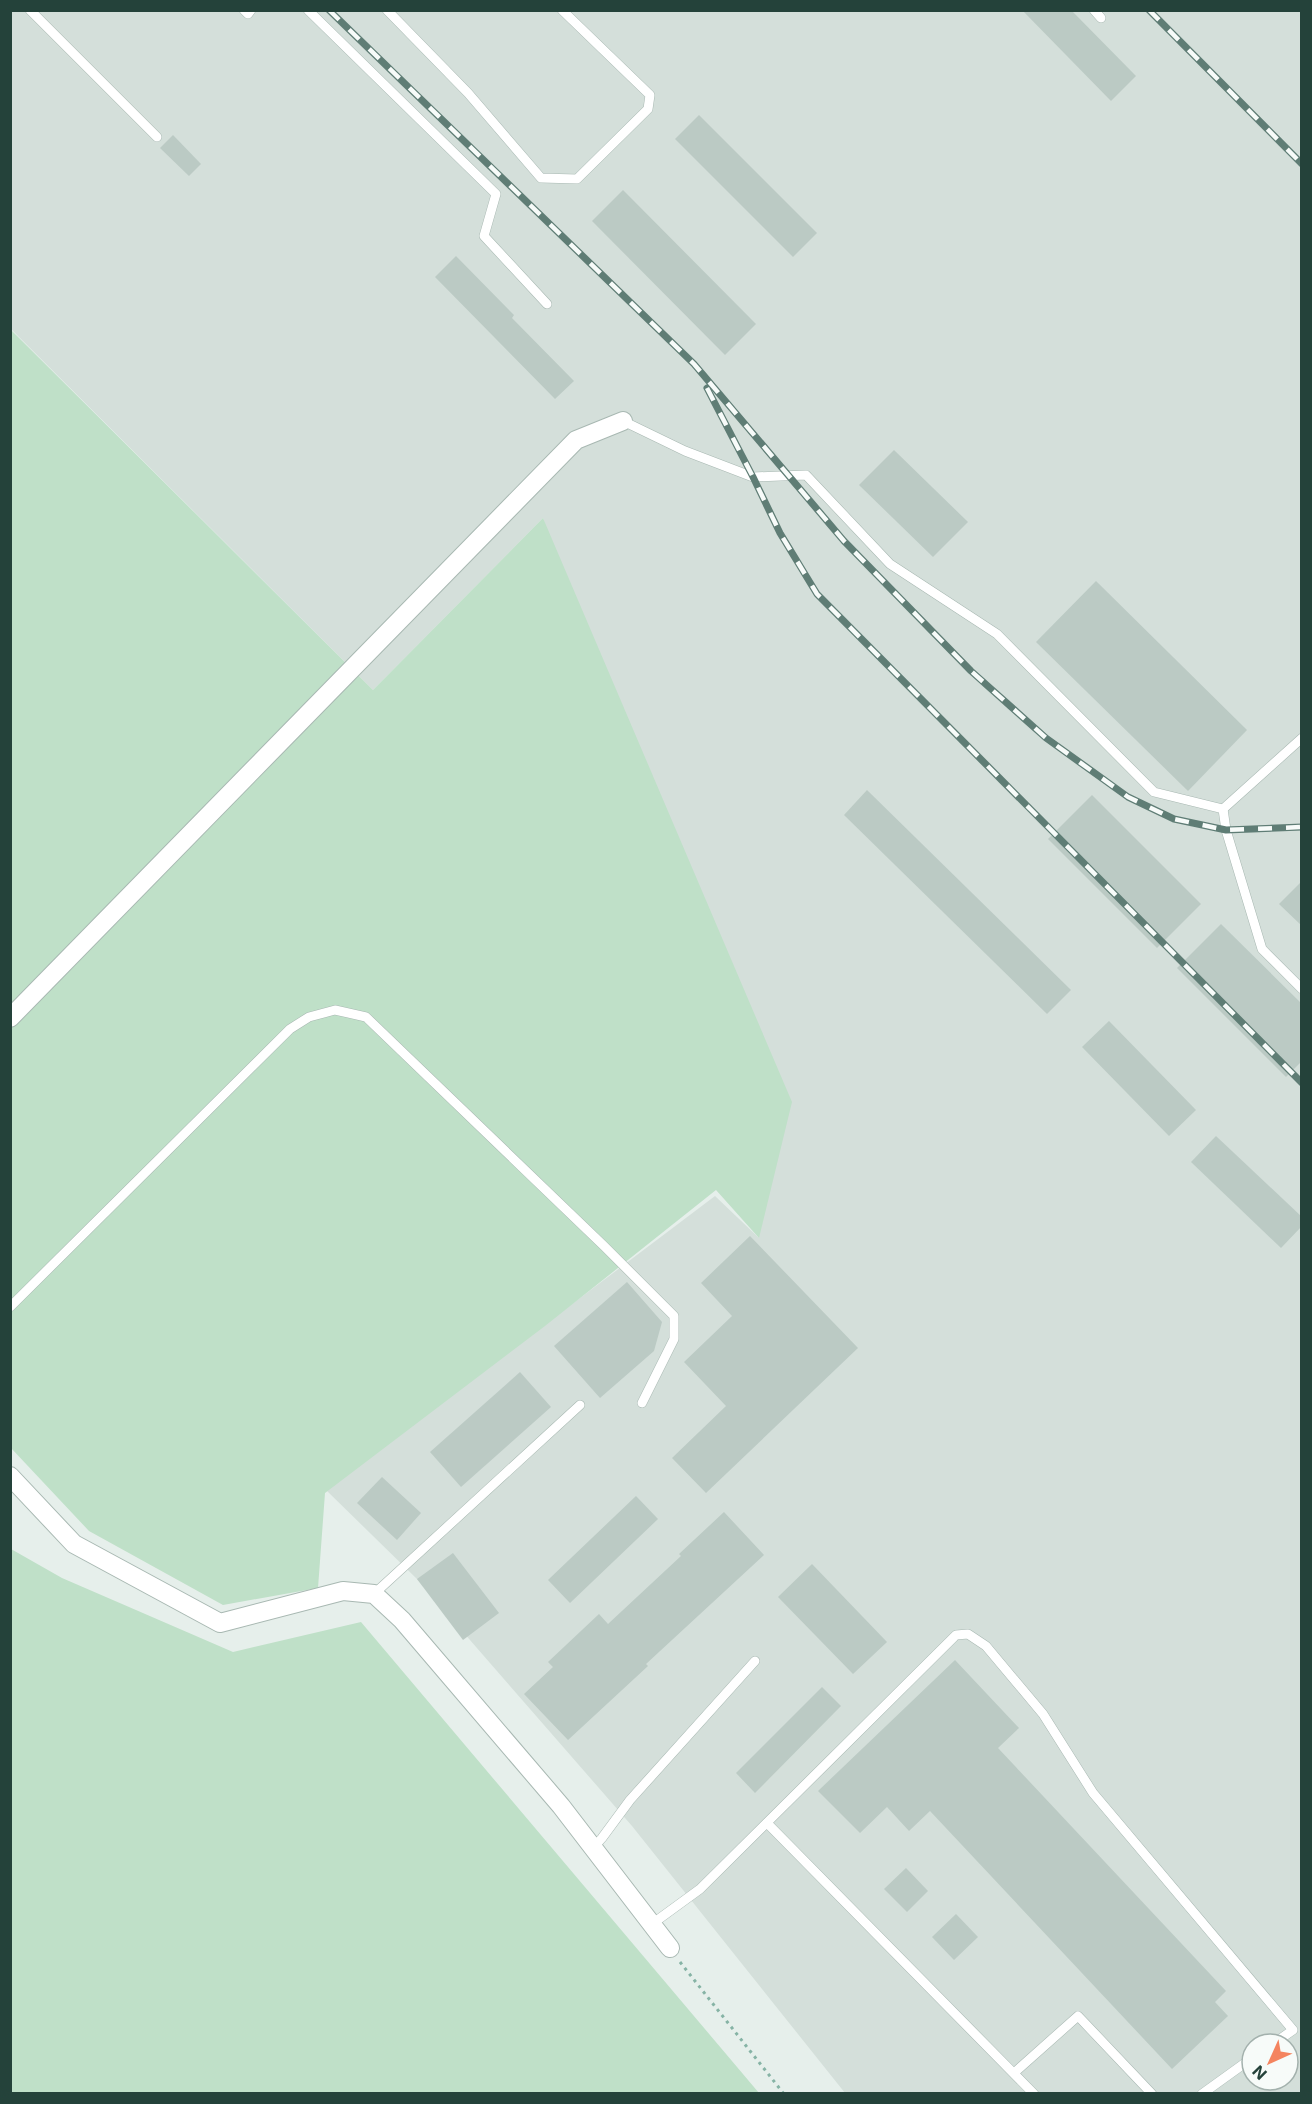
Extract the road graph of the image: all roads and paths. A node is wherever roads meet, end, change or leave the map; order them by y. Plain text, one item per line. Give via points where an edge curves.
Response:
1 (30, 10) edge
2 (244, 10) edge
3 (251, 10) edge
4 (308, 10) edge
5 (387, 10) edge
6 (562, 10) edge
7 (157, 137) dead end
8 (547, 304) dead end
9 (623, 421) joint
10 (1302, 738) edge
11 (1223, 809) junction
12 (1302, 988) edge
13 (10, 1018) edge
14 (10, 1307) edge
15 (642, 1403) dead end
16 (580, 1405) dead end
17 (10, 1476) edge
18 (374, 1594) junction
19 (755, 1661) dead end
20 (767, 1822) junction
21 (593, 1848) junction
22 (652, 1924) junction
23 (670, 1948) joint
24 (1290, 2032) edge
25 (1240, 2067) edge
26 (1014, 2073) junction
27 (784, 2094) edge
28 (1034, 2094) edge
29 (1152, 2094) edge
30 (1202, 2094) edge

1 - 7 lane
2 - 3 lane via 248,14
4 - 8 lane via 496,194 484,236
5 - 6 lane via 468,93 542,178 577,179 648,109 650,95
9 - 11 lane via 686,452 753,477 806,475 890,564 997,634 1154,792
9 - 13 street via 576,440
10 - 11 lane
11 - 12 lane via 1262,950
14 - 15 lane via 290,1029 309,1017 335,1010 366,1017 674,1316 674,1339
16 - 18 lane
17 - 18 street via 74,1544 220,1623 343,1591
18 - 21 street via 410,1629
19 - 21 lane via 630,1800
20 - 22 lane via 700,1889
20 - 24 lane via 956,1635 968,1634 986,1646 1043,1714 1093,1794 1293,2030
20 - 26 lane
21 - 22 street
22 - 23 street
23 - 27 path
25 - 30 lane
26 - 28 lane
26 - 29 lane via 1078,2016

